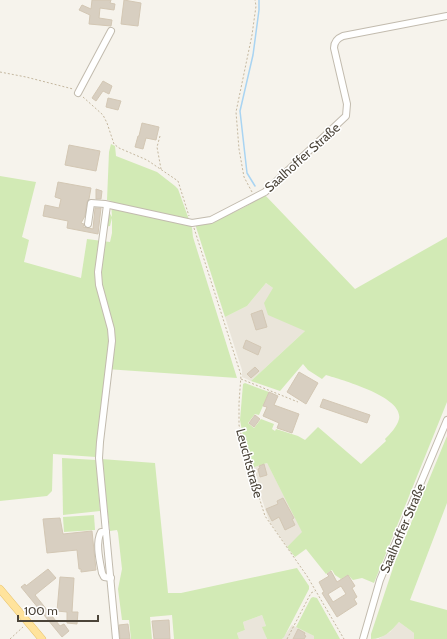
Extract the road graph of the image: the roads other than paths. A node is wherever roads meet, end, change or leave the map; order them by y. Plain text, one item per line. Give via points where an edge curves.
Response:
1 (447, 16) edge
2 (111, 31) dead end
3 (78, 93) road end
4 (107, 205) junction
5 (88, 224) dead end
6 (447, 420) edge
7 (0, 589) edge
8 (42, 639) edge
9 (116, 639) edge
10 (363, 639) edge

1 - 4 street, Saalhoffer Straße via 339,38 334,48 347,104 346,116 265,192 211,220 192,223
2 - 3 street
4 - 5 street via 91,203
4 - 9 street via 98,272 112,341 99,458
6 - 10 street, Saalhoffer Straße via 380,580
7 - 8 main road

